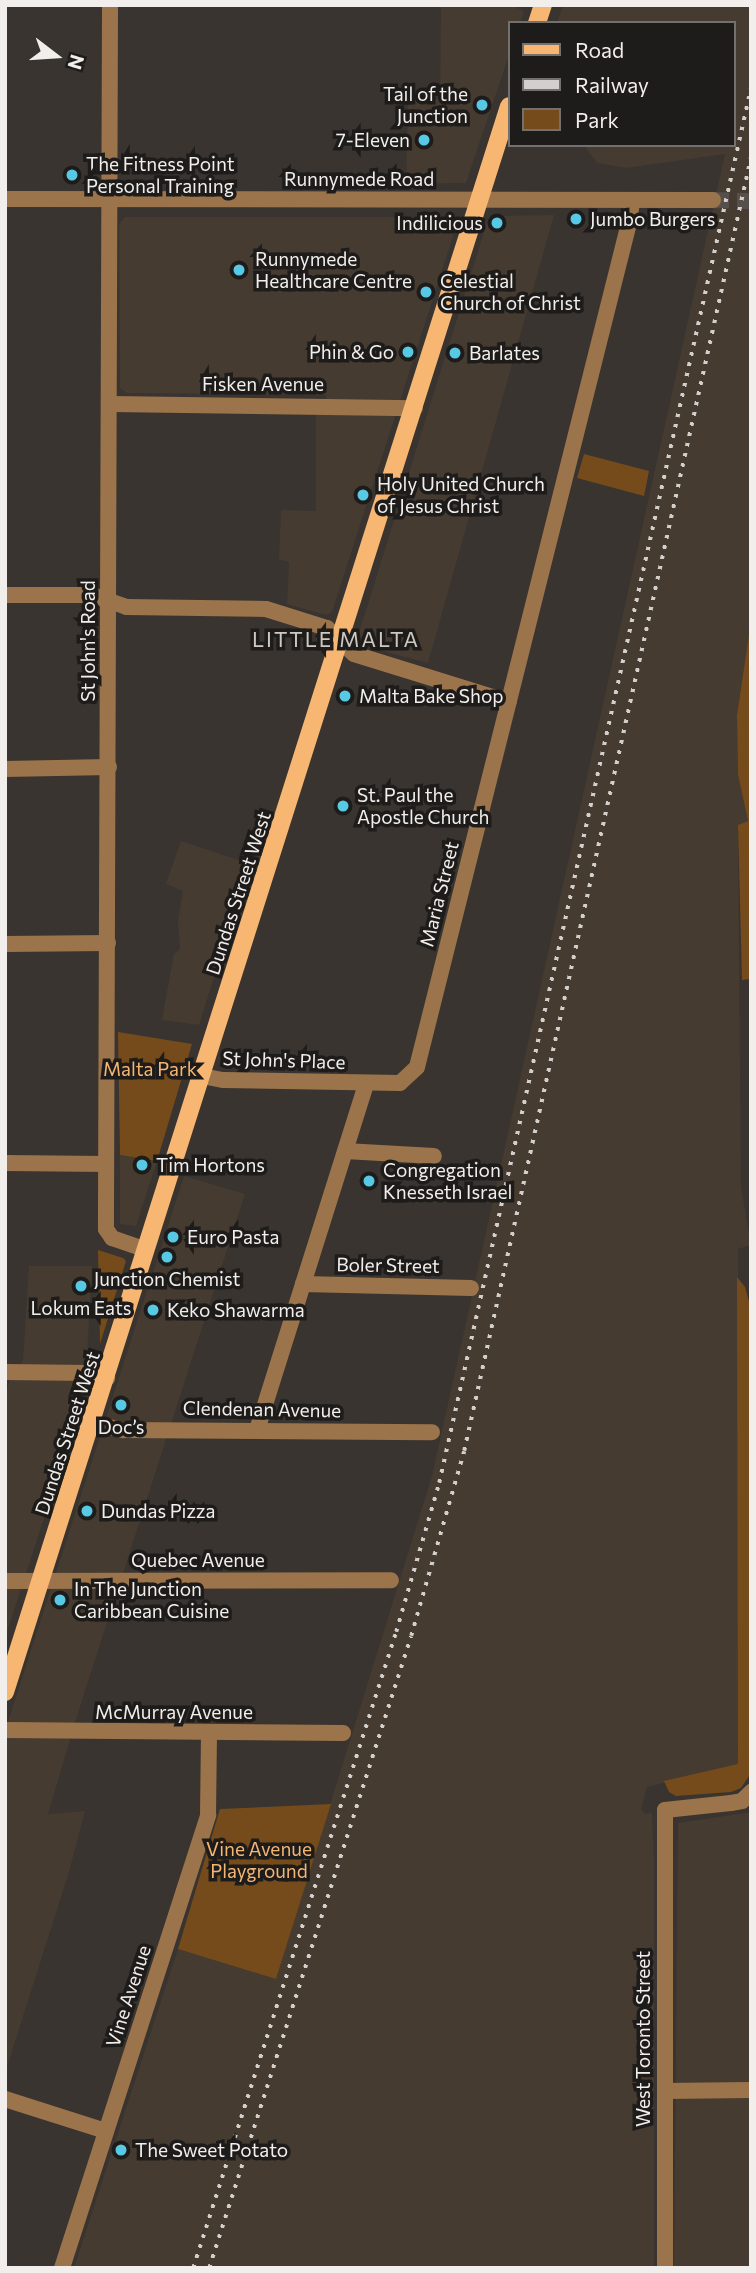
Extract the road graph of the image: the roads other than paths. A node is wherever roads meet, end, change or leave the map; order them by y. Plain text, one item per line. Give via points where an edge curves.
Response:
1 (110, 5) edge
2 (508, 109) edge
3 (5, 199) edge
4 (109, 199) junction
5 (481, 200) junction
6 (632, 201) junction
7 (713, 201) tunnel mouth
8 (110, 404) junction
9 (415, 408) junction
10 (5, 595) edge
11 (109, 602) junction
12 (340, 642) junction
13 (509, 702) junction
14 (109, 767) junction
15 (5, 769) edge
16 (107, 943) junction
17 (5, 944) edge
18 (202, 1076) junction
19 (366, 1084) junction
20 (345, 1152) junction
21 (434, 1156) dead end
22 (5, 1163) edge
23 (106, 1164) junction
24 (146, 1250) junction
25 (303, 1284) junction
26 (471, 1288) dead end
27 (5, 1372) edge
28 (107, 1378) junction
29 (92, 1423) junction
30 (257, 1430) junction
31 (432, 1432) dead end
32 (391, 1580) dead end
33 (5, 1581) edge
34 (41, 1581) junction
35 (5, 1692) edge
36 (5, 1730) edge
37 (209, 1733) junction
38 (343, 1733) dead end
39 (750, 1793) edge
40 (751, 2090) edge
41 (665, 2091) junction
42 (5, 2099) edge
43 (106, 2131) junction
44 (62, 2268) edge
45 (665, 2268) edge

1 - 4 street, St John's Road
2 - 5 main road, Dundas Street West
3 - 4 street, Runnymede Road
4 - 5 street, Runnymede Road
4 - 8 street, St John's Road
5 - 6 street, Runnymede Road
5 - 9 main road, Dundas Street West
6 - 7 street, Runnymede Road
6 - 13 street, Maria Street
8 - 9 street, Fisken Avenue
8 - 11 street, St John's Road
9 - 12 main road, Dundas Street West
10 - 11 street via 92,595
11 - 12 street via 125,607 266,609 327,628
11 - 14 street, St John's Road
12 - 13 street via 354,654
12 - 18 main road, Dundas Street West
13 - 19 street, Maria Street via 417,1067 400,1083
14 - 15 street
14 - 16 street, St John's Road
16 - 17 street
16 - 23 street, St John's Road
18 - 19 street, St John's Place
18 - 24 main road, Dundas Street West
19 - 20 street
20 - 21 street
20 - 25 street
22 - 23 street
23 - 24 street, St John's Road via 106,1229 112,1238
24 - 28 main road, Dundas Street West
25 - 26 street, Boler Street
25 - 30 street
27 - 28 street via 90,1373
28 - 29 main road, Dundas Street West
29 - 30 street, Clendenan Avenue via 122,1430
29 - 34 main road, Dundas Street West
30 - 31 street, Clendenan Avenue
32 - 34 street, Quebec Avenue
33 - 34 street, Quebec Avenue
34 - 35 main road, Dundas Street West
36 - 37 street, McMurray Avenue
37 - 38 street, McMurray Avenue
37 - 43 street, Vine Avenue via 208,1815
39 - 41 street, West Toronto Street via 742,1801 665,1810
40 - 41 street
41 - 45 street, West Toronto Street
42 - 43 street
43 - 44 street, Vine Avenue

